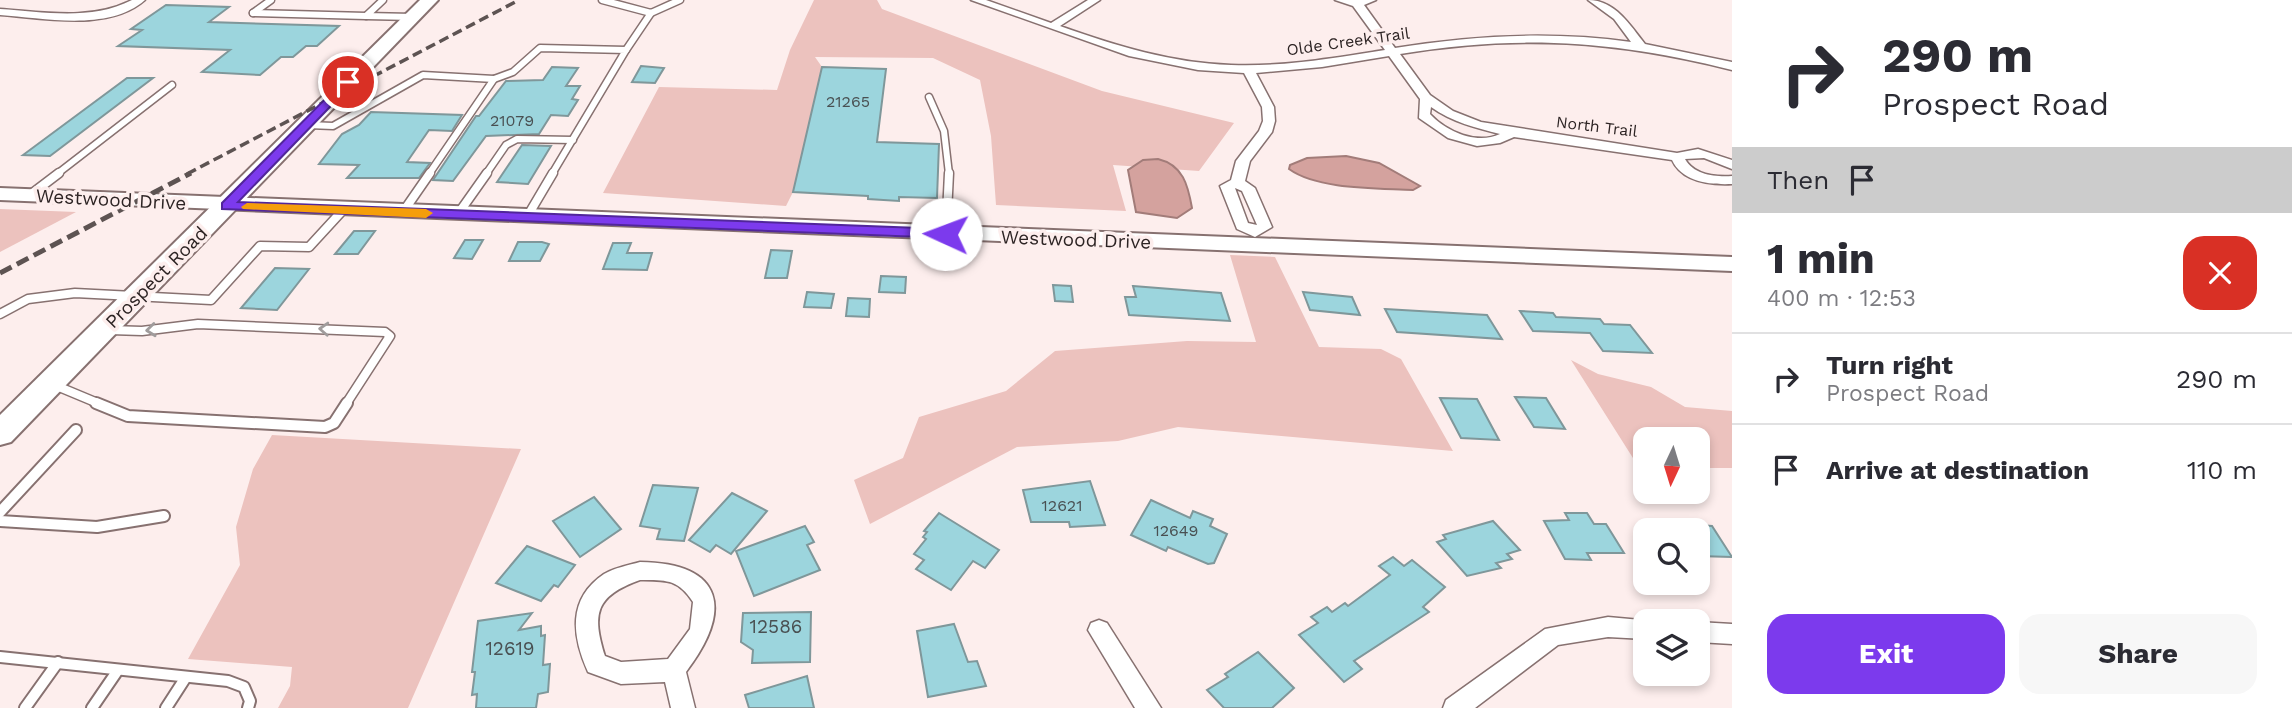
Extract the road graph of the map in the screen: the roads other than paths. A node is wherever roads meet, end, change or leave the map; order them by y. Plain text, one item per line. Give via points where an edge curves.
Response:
1 (140, 0) edge
2 (271, 0) edge
3 (383, 0) edge
4 (430, 0) edge
5 (602, 0) edge
6 (680, 0) edge
7 (976, 0) edge
8 (1095, 0) edge
9 (1340, 0) edge
10 (1371, 0) edge
11 (1593, 0) edge
12 (1357, 4) junction
13 (0, 12) edge
14 (651, 13) junction
15 (366, 16) junction
16 (413, 17) junction
17 (1053, 26) junction
18 (1641, 47) junction
19 (626, 50) junction
20 (1392, 51) junction
21 (1732, 66) edge
22 (1248, 69) junction
23 (494, 79) junction
24 (172, 85) dead end
25 (929, 97) dead end
26 (1426, 99) junction
27 (307, 125) junction
28 (1511, 133) junction
29 (573, 140) junction
30 (1678, 157) junction
31 (1732, 164) edge
32 (1732, 180) edge
33 (0, 194) edge
34 (30, 195) junction
35 (227, 206) junction
36 (343, 210) junction
37 (403, 212) junction
38 (458, 215) junction
39 (527, 218) junction
40 (946, 234) junction
41 (1258, 239) junction
42 (1732, 264) edge
43 (137, 296) junction
44 (0, 314) edge
45 (104, 330) junction
46 (50, 383) junction
47 (76, 430) dead end
48 (0, 434) edge
49 (0, 512) edge
50 (164, 516) dead end
51 (0, 521) edge
52 (1633, 628) edge
53 (1099, 630) dead end
54 (1710, 633) edge
55 (1732, 634) edge
56 (0, 657) edge
57 (58, 662) junction
58 (118, 670) junction
59 (674, 670) junction
60 (186, 677) junction
61 (25, 708) edge
62 (92, 708) edge
63 (166, 708) edge
64 (248, 708) edge
65 (683, 708) edge
66 (1149, 708) edge
67 (1455, 708) edge

1 - 13 street via 95,16
2 - 15 lane via 253,13
3 - 15 lane
4 - 16 main road, Prospect Road
5 - 14 lane
6 - 14 lane
7 - 17 street, Olde Creek Trail
8 - 17 street
9 - 12 street
10 - 12 street
11 - 18 street via 1618,17
12 - 20 street, North Trail
14 - 19 lane
15 - 16 lane
16 - 27 main road, Prospect Road
17 - 22 street, Olde Creek Trail via 1148,58
18 - 20 street, Olde Creek Trail via 1509,38
18 - 21 street, Olde Creek Trail
19 - 23 lane via 540,48 513,72
19 - 29 lane
20 - 22 street, Olde Creek Trail
20 - 26 street, North Trail
22 - 41 street via 1268,107 1269,121 1243,161 1237,183 1227,186 1242,226
23 - 27 lane via 424,75 333,126
23 - 37 lane
24 - 34 lane
25 - 40 lane via 942,118 949,148
26 - 28 street, North Trail via 1478,125
26 - 28 street, North Trail via 1424,115 1446,132 1486,141
27 - 35 main road, Prospect Road
28 - 30 street, North Trail via 1611,143
29 - 38 lane via 517,139 506,145
29 - 39 lane
30 - 31 street, North Trail via 1704,154
30 - 32 street, North Trail via 1681,166 1697,175
33 - 34 street, Westwood Drive
34 - 35 street, Westwood Drive
35 - 36 street, Westwood Drive
35 - 43 main road, Prospect Road
36 - 37 street, Westwood Drive
36 - 43 lane via 309,247 260,246 211,300
37 - 38 street, Westwood Drive
38 - 39 street, Westwood Drive
39 - 40 street, Westwood Drive
40 - 41 street, Westwood Drive
41 - 42 street, Westwood Drive
43 - 44 lane via 75,293 28,299
43 - 45 main road, Prospect Road
45 - 46 main road, Prospect Road
46 -> 45 lane via 128,416 325,427 334,423 390,336 385,332 198,324
46 - 48 main road, Prospect Road
47 - 49 lane
50 - 51 lane via 97,527
52 - 67 street via 1608,627 1553,636
53 - 66 street
54 - 55 street
56 - 57 lane
57 - 58 lane
57 - 61 lane
58 - 60 lane
58 - 62 lane
59 - 59 street via 621,673 596,664 586,646 583,625 603,586 635,569 677,571 699,589 705,608 701,630
59 - 65 street
60 - 63 lane
60 - 64 lane via 244,687

